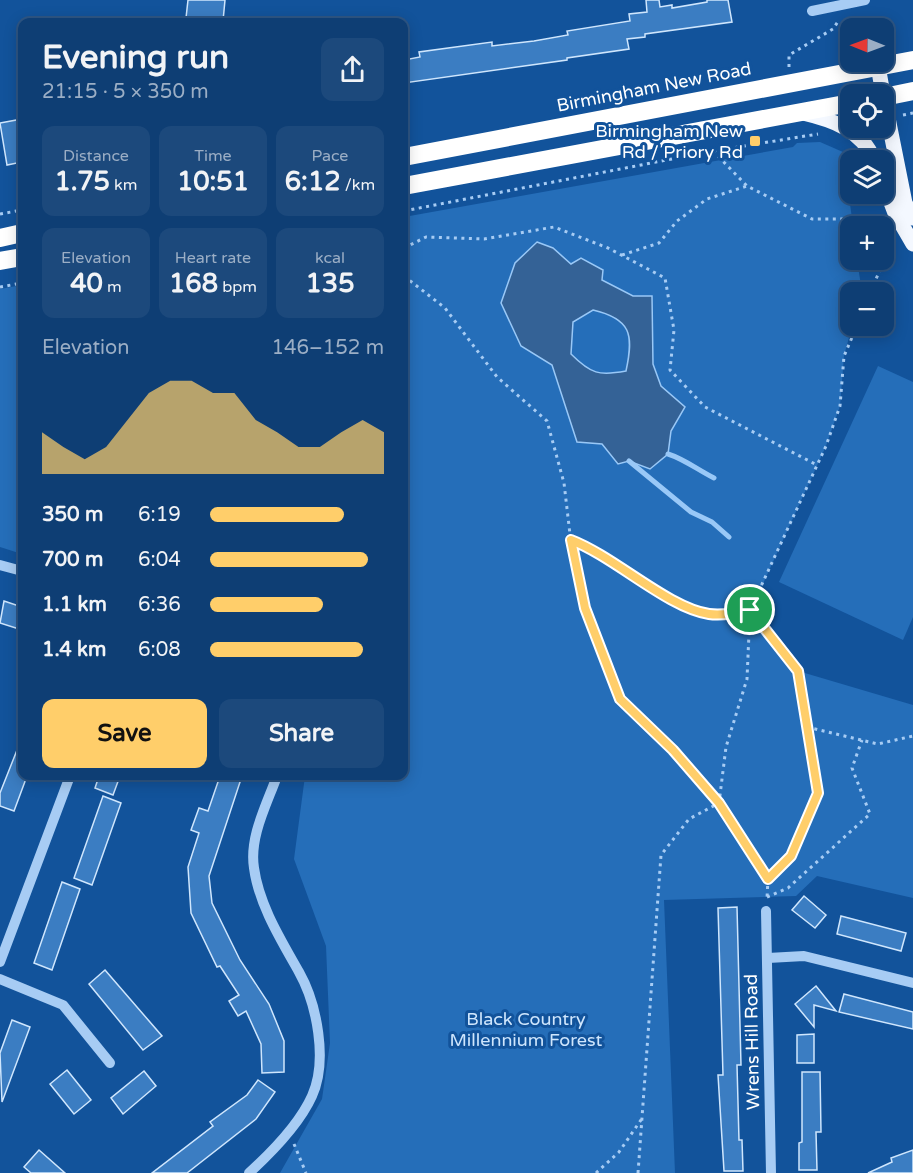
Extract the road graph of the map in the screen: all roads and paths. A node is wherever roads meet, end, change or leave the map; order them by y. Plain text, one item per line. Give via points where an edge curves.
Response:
1 (865, 0) edge
2 (849, 3) junction
3 (812, 10) dead end
4 (913, 60) edge
5 (894, 63) edge
6 (789, 68) dead end
7 (847, 72) edge
8 (913, 91) edge
9 (894, 94) edge
10 (840, 105) edge
11 (801, 112) junction
12 (820, 134) dead end
13 (892, 138) edge
14 (867, 150) edge
15 (713, 151) junction
16 (408, 156) edge
17 (408, 185) edge
18 (747, 186) junction
19 (894, 200) edge
20 (408, 210) edge
21 (18, 211) edge
22 (0, 214) edge
23 (840, 219) edge
24 (908, 223) edge
25 (18, 234) edge
26 (0, 238) edge
27 (408, 244) edge
28 (913, 244) edge
29 (622, 255) junction
30 (18, 258) edge
31 (0, 261) edge
32 (408, 279) edge
33 (874, 282) edge
34 (18, 284) edge
35 (0, 287) edge
36 (853, 336) edge
37 (816, 465) junction
38 (571, 540) junction
39 (0, 565) edge
40 (18, 570) edge
41 (750, 610) junction
42 (807, 726) junction
43 (913, 736) edge
44 (862, 740) junction
45 (68, 780) edge
46 (276, 780) edge
47 (719, 803) junction
48 (768, 879) junction
49 (767, 897) junction
50 (765, 911) joint
51 (768, 958) junction
52 (0, 962) edge
53 (0, 978) edge
54 (913, 983) edge
55 (110, 1063) dead end
56 (643, 1117) junction
57 (288, 1131) junction
58 (249, 1173) edge
59 (306, 1173) edge
60 (596, 1173) edge
61 (638, 1173) edge
62 (771, 1173) edge

1 - 2 street
2 - 3 street
2 - 6 path via 833,29 789,55
4 - 5 highway, Birmingham New Road
7 - 16 highway, Birmingham New Road
8 - 9 highway
10 - 11 highway
11 - 14 main road via 829,119 855,132
11 - 17 highway
12 - 15 path
13 - 24 main road
15 - 18 path
15 - 20 path
18 - 23 path via 812,219
18 - 29 path via 707,199 677,221 658,243
19 - 24 main road
21 - 22 path
24 - 28 main road
24 - 33 path via 888,248
25 - 26 highway
27 - 29 path via 426,237 484,238 554,227
29 - 37 path via 665,278 674,330 670,370 705,407
30 - 31 highway
32 - 38 path via 445,308 498,377 548,421 564,483
34 - 35 path
36 - 37 path via 844,356 840,406
37 - 41 path
38 - 41 path via 594,549 685,607 710,614
38 - 47 path via 585,608 620,699 673,750
39 - 40 street
41 - 42 path via 798,671
41 - 47 path via 747,679 726,747
42 - 44 path
42 - 48 path via 818,793 791,856
43 - 44 path via 878,744
44 - 49 path via 852,768 870,814 788,888
45 - 52 street
46 - 57 street via 254,842 254,868 275,933 300,974 316,1013 320,1057 313,1094
47 - 48 path
47 - 56 path via 689,819 662,855
48 - 49 path
49 - 50 path
50 - 51 street, Wrens Hill Road
51 - 54 street via 804,956
51 - 62 street, Wrens Hill Road
53 - 55 street via 63,1005
56 - 60 path via 619,1152
56 - 61 path
57 - 58 street
57 - 59 path

